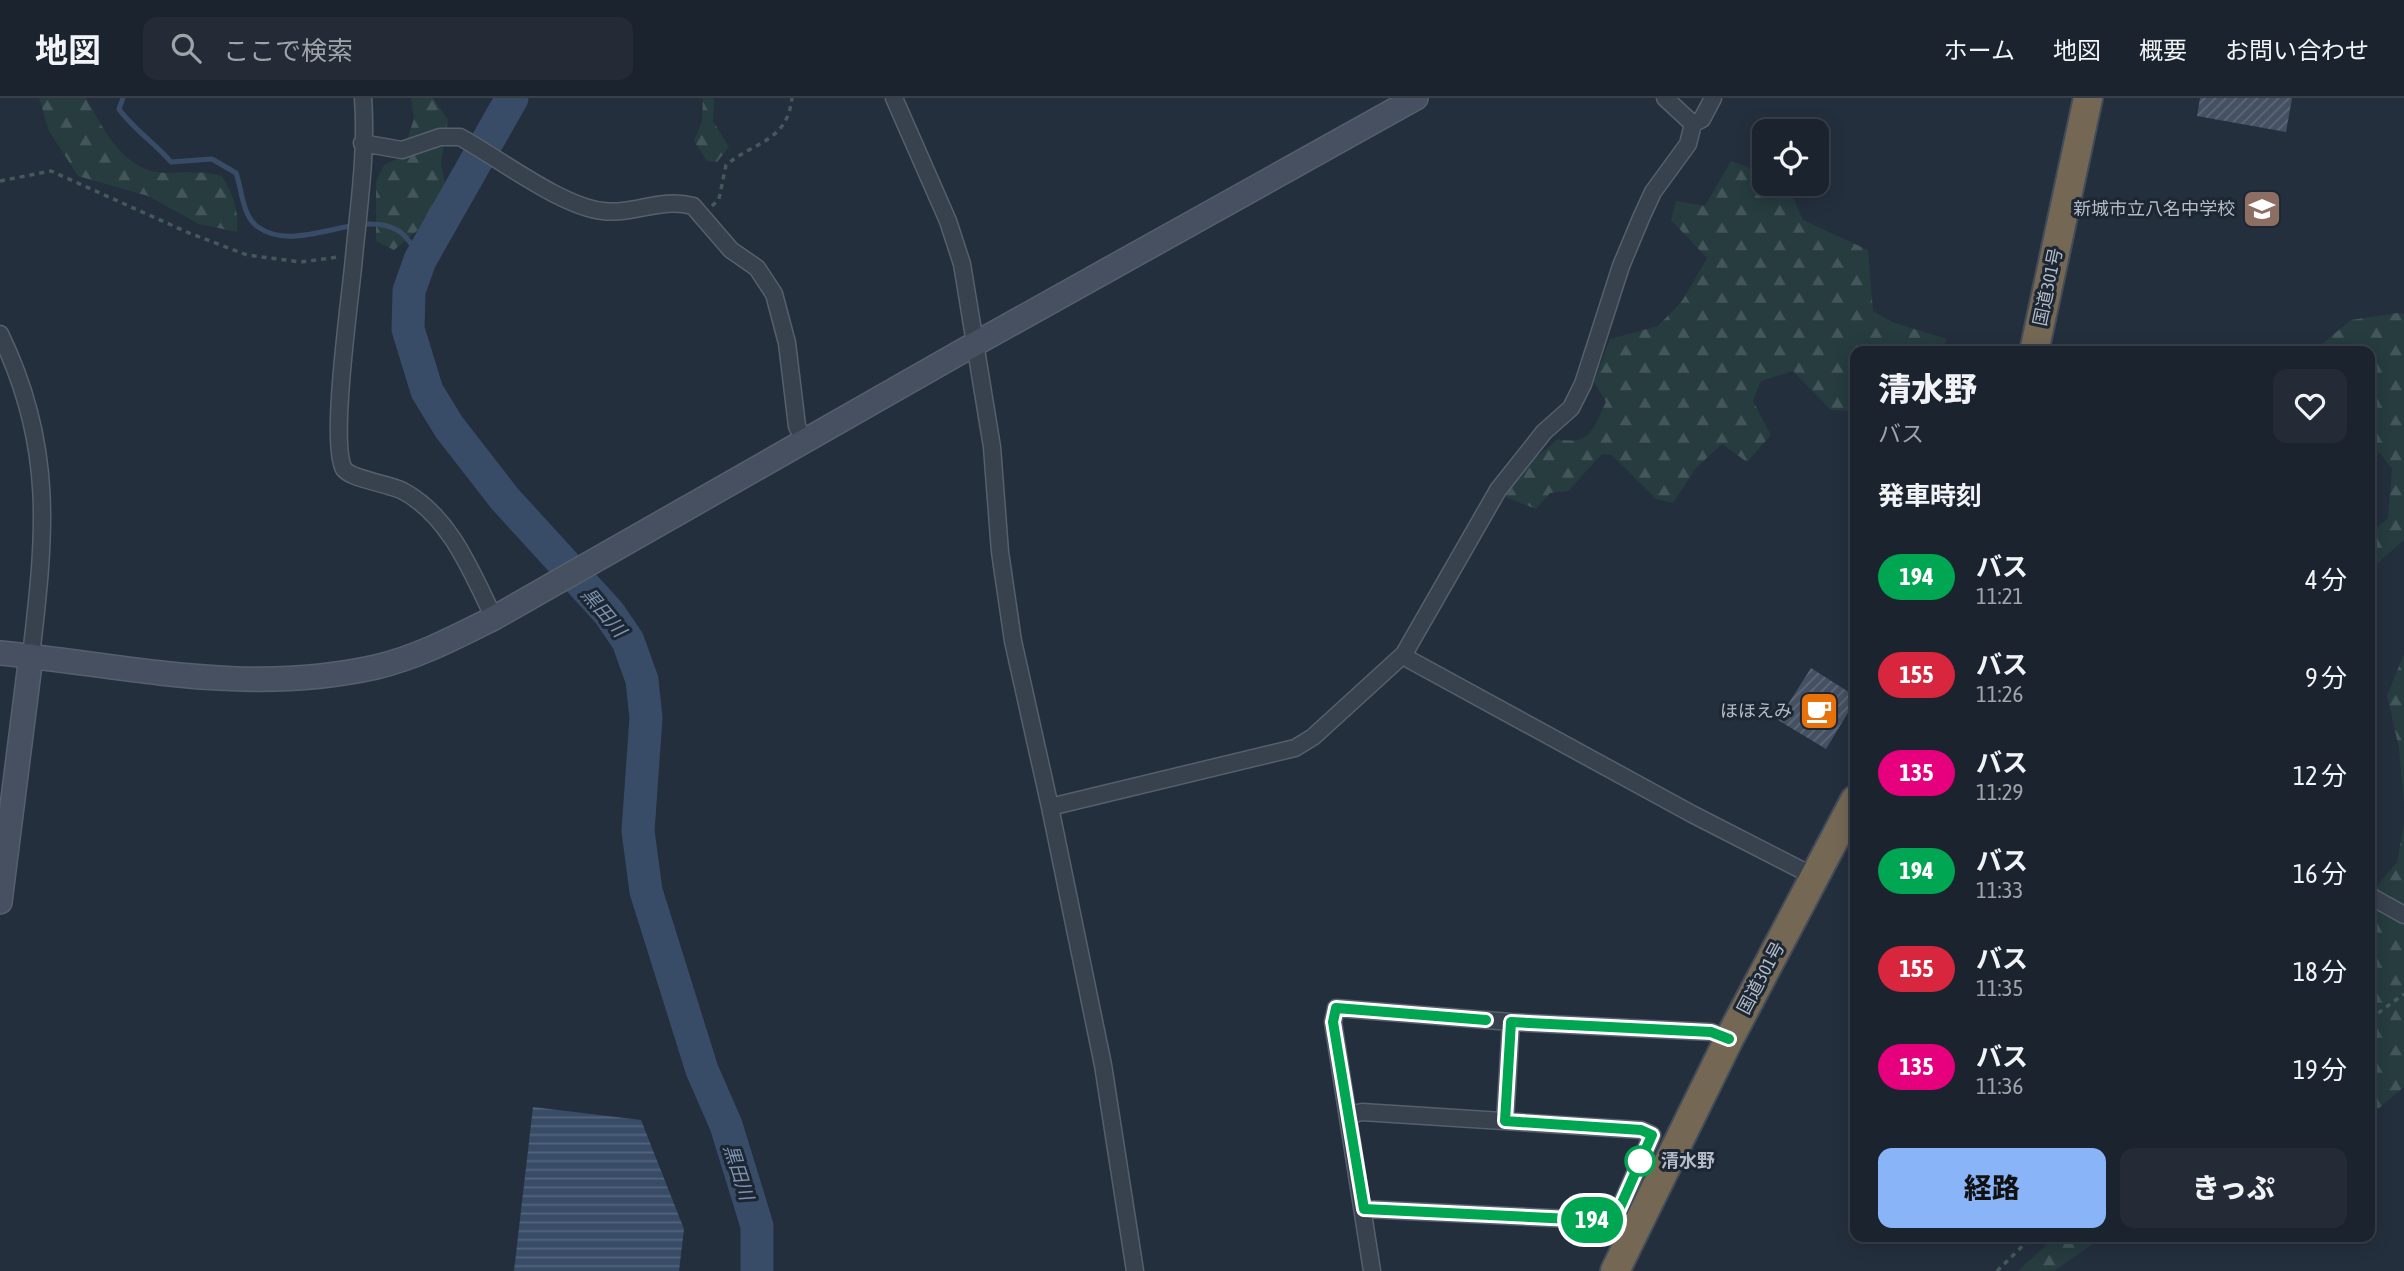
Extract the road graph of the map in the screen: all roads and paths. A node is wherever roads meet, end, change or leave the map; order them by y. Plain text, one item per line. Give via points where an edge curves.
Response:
1 (363, 98) edge
2 (792, 98) edge
3 (894, 98) edge
4 (1416, 98) edge
5 (1665, 98) edge
6 (1713, 98) edge
7 (2088, 98) edge
8 (1693, 124) junction
9 (362, 142) junction
10 (0, 181) edge
11 (701, 213) junction
12 (355, 251) junction
13 (0, 334) edge
14 (973, 345) junction
15 (2035, 346) edge
16 (804, 441) junction
17 (494, 618) junction
18 (0, 653) edge
19 (1404, 654) junction
20 (31, 656) junction
21 (1051, 807) junction
22 (1850, 810) edge
23 (1815, 877) junction
24 (2375, 900) edge
25 (0, 902) edge
26 (2404, 915) edge
27 (2404, 994) edge
28 (2375, 1015) edge
29 (1511, 1022) junction
30 (1729, 1039) junction
31 (1349, 1115) junction
32 (1505, 1121) junction
33 (1364, 1209) junction
34 (2027, 1242) edge
35 (1135, 1271) edge
36 (1372, 1271) edge
37 (1615, 1271) edge
38 (1997, 1271) edge

1 - 9 street
2 - 11 path via 786,123 776,135 726,164 719,199
3 - 14 street via 962,264
4 - 14 street
5 - 8 street
6 - 8 street via 1702,119
7 - 15 highway, 国道301号
8 - 19 street via 1688,144 1653,192 1620,266 1583,384 1571,408 1544,432 1498,489
9 - 11 street via 401,150 460,137 579,206 604,212 659,202 683,203
9 - 12 street
10 - 12 path via 51,171 247,255 301,262
11 - 16 street via 725,244 757,268 775,294 787,343 797,426
12 - 17 street via 339,428 345,470 404,491 430,510 449,531
13 - 20 street via 29,414 41,466 44,551
14 - 16 street
14 - 21 street via 992,447 1013,641
16 - 17 street
17 - 20 street via 430,649 377,666 303,679 247,681
18 - 20 street
19 - 21 street via 1295,748
19 - 23 street
20 - 25 street
21 - 35 street via 1103,1065
22 - 23 highway, 国道301号
23 - 30 highway, 国道301号
24 - 26 street
27 - 28 path
29 - 30 street via 1711,1032
29 - 31 street via 1336,1008 1333,1022
29 - 32 street
30 - 37 highway, 国道301号
31 - 32 street
31 - 33 street
32 - 33 street via 1641,1130 1652,1135 1614,1221
33 - 36 street
34 - 38 path

